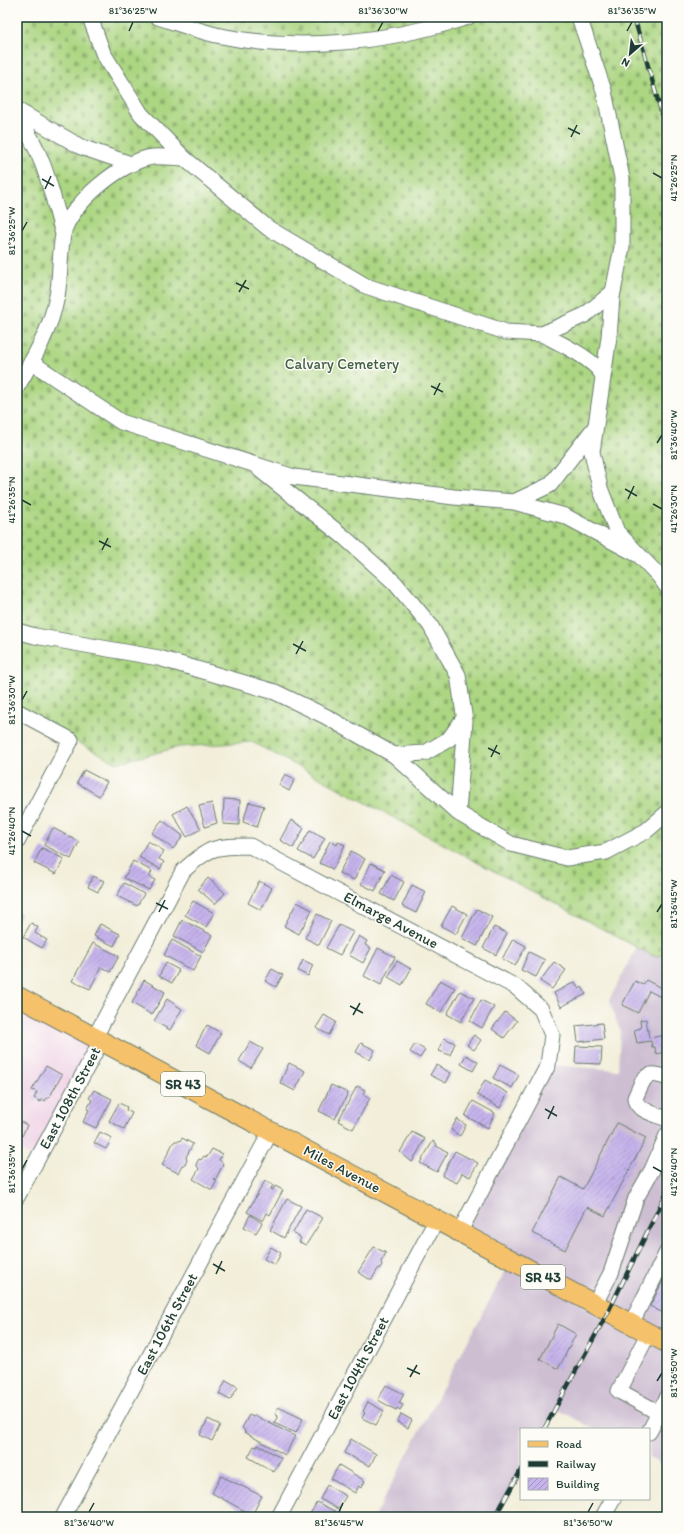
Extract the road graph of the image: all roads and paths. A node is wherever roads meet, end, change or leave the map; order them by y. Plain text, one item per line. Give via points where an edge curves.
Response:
1 (90, 17) edge
2 (158, 17) edge
3 (468, 17) edge
4 (579, 17) edge
5 (17, 110) edge
6 (17, 116) edge
7 (184, 158) junction
8 (131, 164) junction
9 (63, 234) junction
10 (613, 292) junction
11 (542, 334) junction
12 (32, 362) junction
13 (603, 376) junction
14 (17, 387) edge
15 (596, 425) junction
16 (250, 463) junction
17 (514, 502) junction
18 (640, 556) junction
19 (667, 587) edge
20 (17, 631) edge
21 (17, 711) edge
22 (464, 718) junction
23 (394, 755) junction
24 (458, 813) junction
25 (667, 813) edge
26 (17, 842) edge
27 (17, 996) edge
28 (98, 1039) junction
29 (667, 1078) edge
30 (667, 1119) edge
31 (271, 1131) junction
32 (667, 1135) edge
33 (17, 1197) edge
34 (437, 1219) junction
35 (460, 1231) junction
36 (667, 1252) edge
37 (594, 1305) junction
38 (631, 1324) junction
39 (648, 1334) junction
40 (667, 1343) edge
41 (667, 1398) edge
42 (659, 1413) junction
43 (650, 1430) edge
44 (612, 1500) edge
45 (63, 1517) edge
46 (279, 1517) edge
47 (603, 1517) edge

1 - 7 street via 102,53 141,114
2 - 3 street via 216,35 305,45 384,38
4 - 10 street via 604,91 622,178 622,246
5 - 8 street via 81,147
6 - 9 street via 31,135 48,177
7 - 8 street via 153,157
7 - 11 street via 268,228 366,286 506,332
8 - 9 street via 95,187 76,209
9 - 12 street via 57,296 43,340
10 - 11 street via 585,315
10 - 13 street
11 - 13 street via 572,350 600,370
12 - 14 street
12 - 16 street via 121,422
13 - 15 street
15 - 17 street via 550,485
15 - 18 street via 592,452 600,488 617,532
16 - 17 street via 294,477
16 - 22 street via 350,542 395,584 430,625 458,675
17 - 18 street via 565,516
18 - 19 street
20 - 23 street via 159,658 275,692 325,716
21 - 26 street via 71,740
22 - 23 street via 449,739 425,753
22 - 24 street
23 - 24 street
24 - 25 street via 511,844 567,858 606,852 646,831
27 - 28 main road, Miles Avenue / SR 43
28 - 31 main road, Miles Avenue / SR 43
28 - 33 street, East 108th Street
28 - 35 street, Elmarge Avenue via 183,871 200,856 221,846 250,846 453,953 516,987 541,1009 552,1035 548,1066
29 - 30 street via 655,1073 649,1074 644,1078 635,1098 639,1107
31 - 34 main road, Miles Avenue / SR 43
31 - 45 street, East 106th Street
32 - 37 street via 636,1198 611,1273
34 - 35 main road, Miles Avenue / SR 43
34 - 46 street, East 104th Street
35 - 37 main road, Miles Avenue / SR 43
36 - 38 street
37 - 38 main road, Miles Avenue / SR 43
38 - 39 main road, Miles Avenue / SR 43
39 - 40 main road, Miles Avenue / SR 43
39 - 42 street via 619,1391
41 - 42 street
42 - 43 street
44 - 47 street

